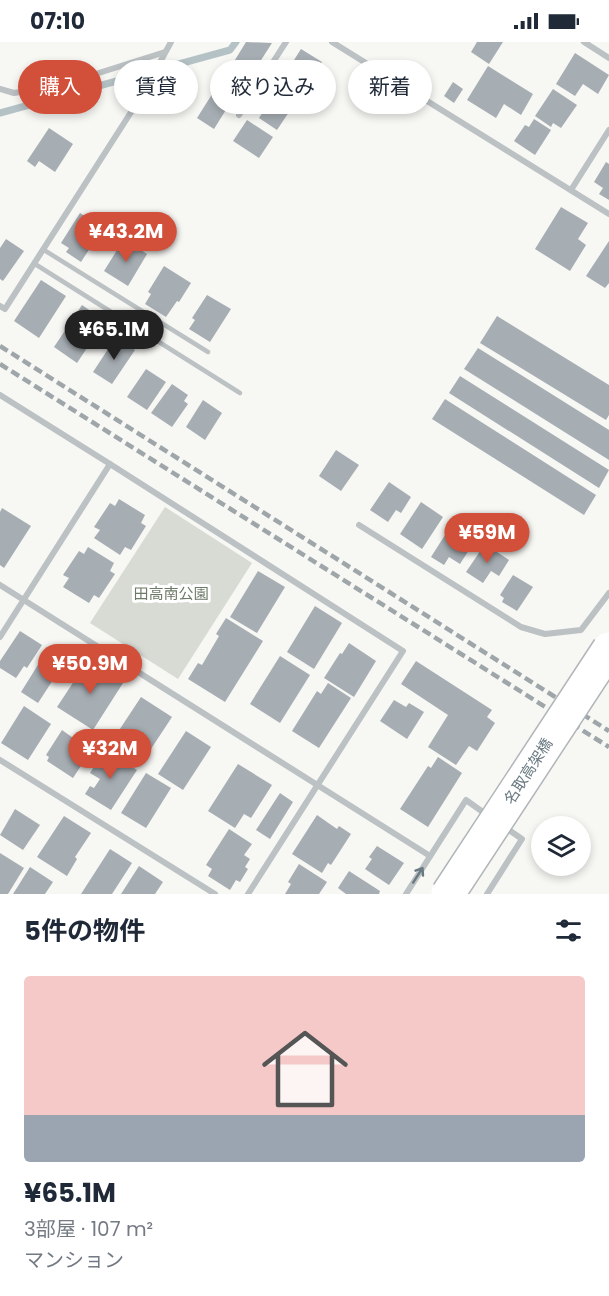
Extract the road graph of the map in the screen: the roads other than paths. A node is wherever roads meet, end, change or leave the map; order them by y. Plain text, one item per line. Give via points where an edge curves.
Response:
1 (171, 42) edge
2 (286, 42) edge
3 (332, 42) edge
4 (584, 42) edge
5 (165, 52) junction
6 (609, 58) edge
7 (0, 89) edge
8 (239, 115) dead end
9 (609, 130) edge
10 (571, 190) junction
11 (609, 214) edge
12 (44, 250) junction
13 (35, 264) junction
14 (0, 306) edge
15 (208, 352) dead end
16 (240, 393) dead end
17 (0, 395) edge
18 (110, 464) junction
19 (359, 525) dead end
20 (0, 585) edge
21 (609, 593) edge
22 (24, 600) junction
23 (0, 637) edge
24 (609, 649) edge
25 (0, 760) edge
26 (317, 785) junction
27 (430, 856) junction
28 (215, 894) edge
29 (248, 894) edge
30 (406, 894) edge
31 (448, 894) edge
32 (487, 894) edge

1 - 5 street
2 - 8 street
3 - 10 street
4 - 6 street
5 - 7 street via 61,85 14,93
5 - 12 street
9 - 10 street
10 - 11 street
12 - 13 street
12 - 15 lane
13 - 14 street via 5,309
13 - 16 lane
17 - 18 street
18 - 22 street
18 - 26 street via 403,651
19 - 21 street via 521,627 545,634 581,630
20 - 22 street
22 - 23 street
22 - 26 street
24 - 31 main road, 名取高架橋, bridge
25 - 28 street
26 - 27 street
26 - 29 street
30 -> 27 street
27 - 32 street via 466,800 522,839

